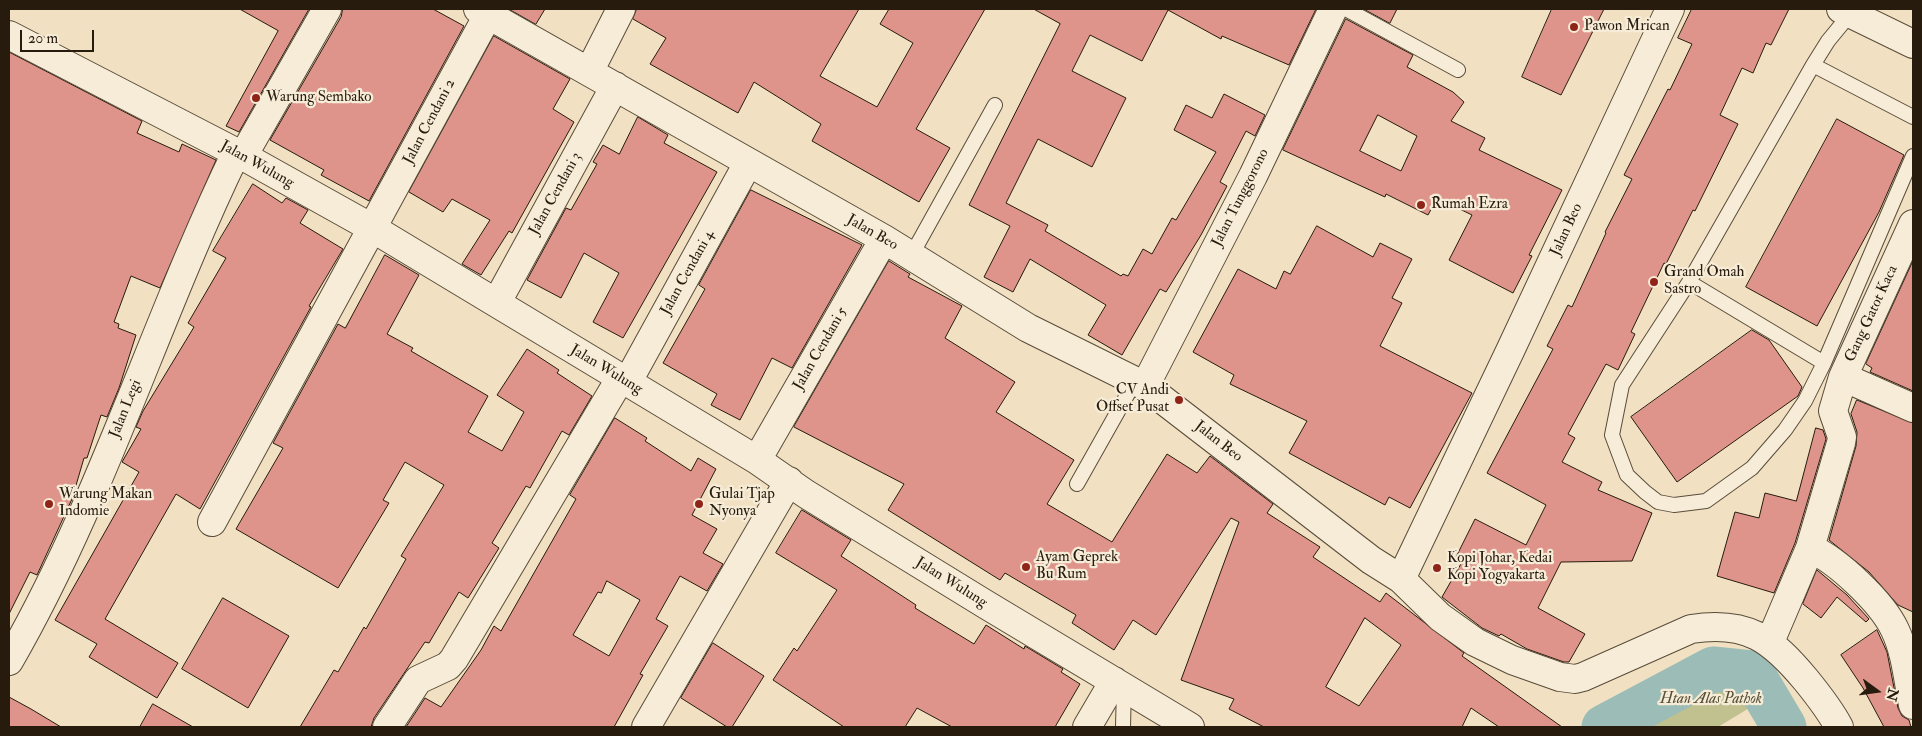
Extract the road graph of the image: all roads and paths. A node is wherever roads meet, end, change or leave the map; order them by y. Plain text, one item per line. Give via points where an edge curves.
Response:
1 (327, 9) edge
2 (621, 9) edge
3 (1333, 9) edge
4 (1346, 9) edge
5 (1670, 9) edge
6 (1846, 11) edge
7 (483, 12) edge
8 (9, 35) edge
9 (1913, 44) edge
10 (1813, 65) junction
11 (1458, 70) dead end
12 (589, 72) junction
13 (615, 86) junction
14 (994, 105) dead end
15 (1913, 117) edge
16 (240, 154) junction
17 (1913, 156) edge
18 (748, 163) junction
19 (1913, 224) edge
20 (372, 228) junction
21 (884, 238) junction
22 (911, 256) junction
23 (1689, 282) junction
24 (497, 302) junction
25 (1833, 370) junction
26 (624, 381) junction
27 (1140, 384) junction
28 (1913, 408) edge
29 (757, 460) junction
30 (789, 481) junction
31 (1077, 484) dead end
32 (212, 522) dead end
33 (1810, 548) junction
34 (1400, 579) junction
35 (1770, 642) junction
36 (9, 661) edge
37 (1119, 683) junction
38 (1913, 705) edge
39 (387, 727) edge
40 (646, 727) edge
41 (1086, 727) edge
42 (1123, 727) edge
43 (1190, 727) edge
44 (1839, 727) edge

1 - 16 street, Jalan Legi
2 - 12 street
3 - 27 street, Jalan Tunggorono via 1253,176
4 - 11 lane
5 - 34 street, Jalan Beo
6 - 9 street
6 - 10 lane
7 - 12 street, Jalan Beo
7 - 20 street, Jalan Cendani 2
8 - 16 street, Jalan Wulung
10 - 15 lane
10 - 23 lane
12 - 13 street, Jalan Beo
13 - 18 street, Jalan Beo
13 - 24 street, Jalan Cendani 3
14 - 22 lane
16 - 20 street, Jalan Wulung
16 - 36 street, Jalan Legi via 204,219 87,506 36,614
17 - 25 lane
18 - 21 street, Jalan Beo
18 - 26 street, Jalan Cendani 4
19 - 25 street, Gang Gatot Kaca
20 - 24 street, Jalan Wulung
20 - 32 street, Jalan Cendani 2
21 - 22 street, Jalan Beo
21 - 29 street, Jalan Cendani 5
22 - 27 street, Jalan Beo via 1028,328
23 - 25 lane
23 - 25 lane via 1622,385 1615,411 1612,435 1627,475 1658,502 1674,505 1706,501 1752,468
24 - 26 street, Jalan Wulung
25 - 28 street
25 - 33 street, Gang Gatot Kaca via 1833,411 1842,443
26 - 29 street, Jalan Wulung
26 - 39 street, Jalan Cendani 4 via 454,659 448,666 418,680
27 - 31 lane
27 - 34 street, Jalan Beo
29 - 30 street, Jalan Wulung
30 - 37 street, Jalan Wulung via 985,604
30 - 40 street
33 - 35 street, Gang Gatot Kaca
33 - 38 street via 1846,571 1891,622 1903,655
34 - 35 street via 1440,617 1475,642 1541,672 1560,677 1583,677 1691,629 1707,626 1732,627
35 - 44 street via 1784,653 1830,709
37 - 41 street
37 - 42 lane
37 - 43 street, Jalan Wulung

